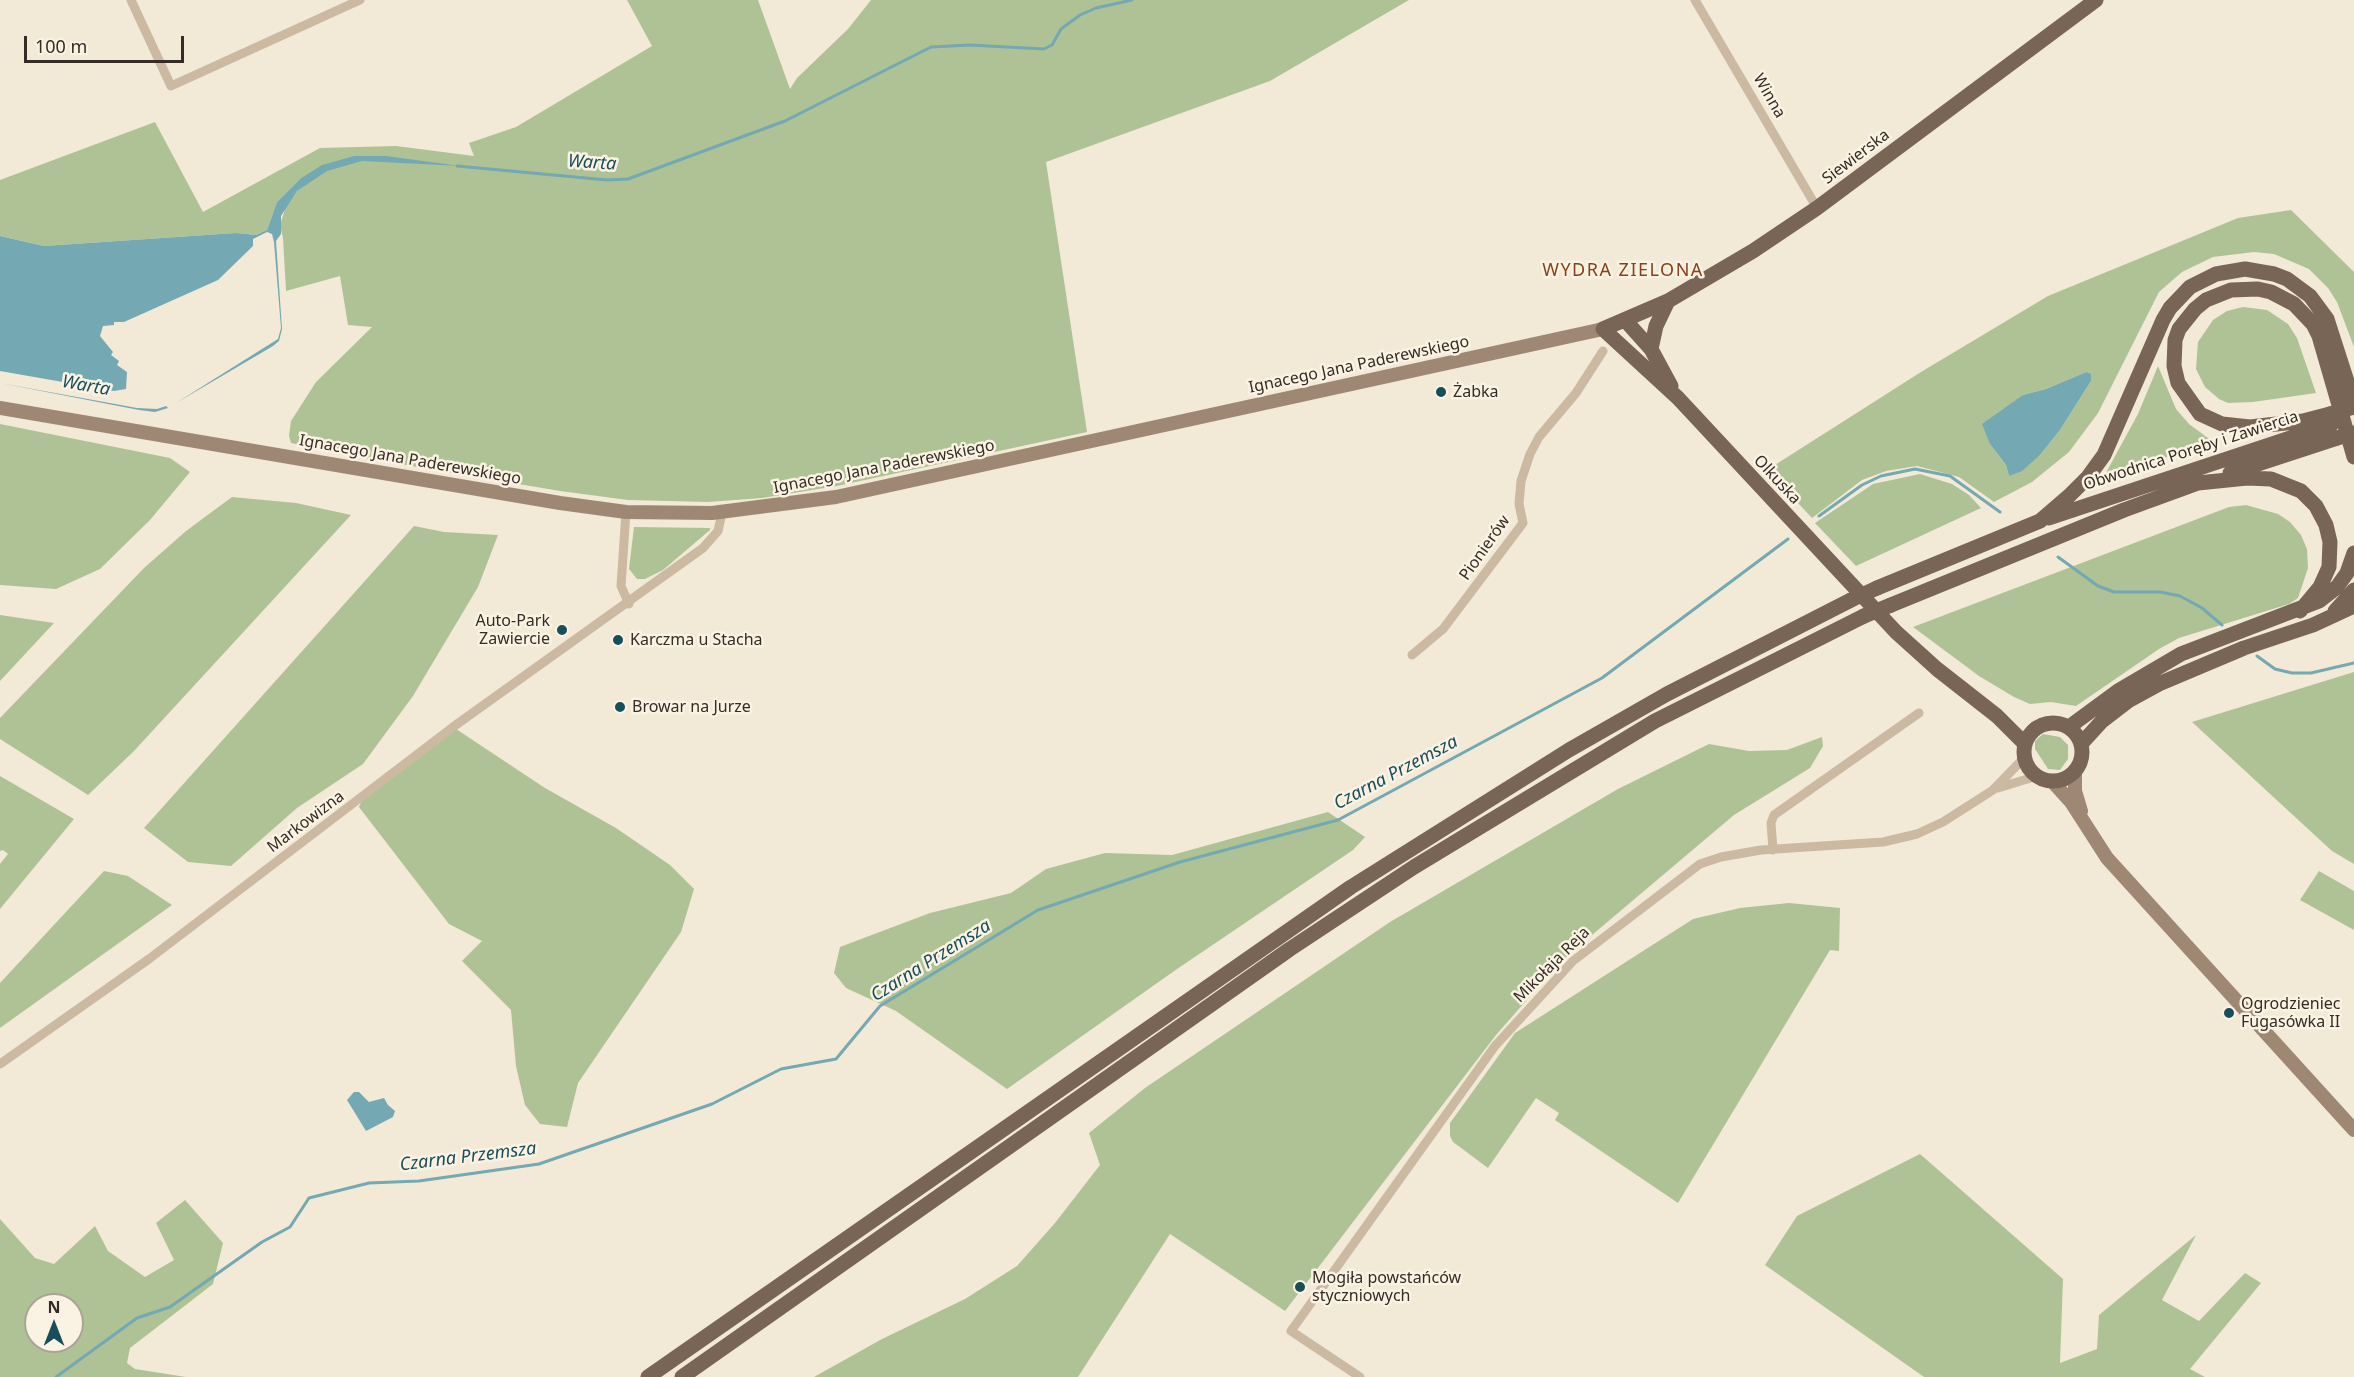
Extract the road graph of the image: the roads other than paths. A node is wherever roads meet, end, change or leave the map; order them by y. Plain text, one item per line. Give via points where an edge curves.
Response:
1 (131, 0) edge
2 (360, 0) edge
3 (1695, 0) edge
4 (2096, 0) edge
5 (1817, 208) junction
6 (1668, 301) junction
7 (1625, 320) junction
8 (1602, 329) junction
9 (1651, 349) junction
10 (1603, 351) dead end
11 (1678, 398) junction
12 (2354, 405) edge
13 (0, 408) edge
14 (2354, 417) edge
15 (2333, 425) junction
16 (2354, 433) edge
17 (2354, 457) edge
18 (2198, 483) junction
19 (626, 512) junction
20 (722, 513) junction
21 (2040, 521) junction
22 (2354, 553) edge
23 (2354, 590) edge
24 (1852, 593) junction
25 (628, 604) junction
26 (2354, 606) edge
27 (2300, 611) junction
28 (2313, 625) junction
29 (1412, 655) dead end
30 (1982, 703) junction
31 (1919, 712) dead end
32 (2037, 726) junction
33 (2069, 727) junction
34 (2081, 744) junction
35 (2024, 751) junction
36 (2075, 770) junction
37 (2044, 778) junction
38 (1993, 790) junction
39 (2084, 822) junction
40 (1773, 849) junction
41 (0, 1064) edge
42 (2354, 1130) edge
43 (648, 1377) edge
44 (682, 1377) edge
45 (1360, 1377) edge

1 - 2 street via 171,86
3 - 5 street, Winna
4 - 5 main road, Siewierska
5 - 6 main road, Siewierska
6 - 7 main road, Siewierska
6 - 9 main road
7 - 8 main road, Ignacego Jana Paderewskiego
7 - 9 main road, Olkuska
8 - 11 main road, Olkuska
8 - 20 main road, Ignacego Jana Paderewskiego via 903,483
9 - 11 main road, Olkuska
10 - 29 street, Pionierów via 1530,454 1521,482 1519,504 1523,523 1443,629
11 - 24 main road, Olkuska
12 - 15 main road, bridge
12 - 21 main road via 2327,319 2310,296 2274,274 2245,270 2216,274 2190,287 2170,308 2104,456 2088,477
13 - 19 main road, Ignacego Jana Paderewskiego
14 - 15 main road, Obwodnica Poręby i Zawiercia
15 - 16 main road, Obwodnica Poręby i Zawiercia, bridge
15 - 17 main road via 2303,421 2250,427 2222,424 2200,414 2187,399 2176,374 2173,353 2179,329 2206,300 2231,290 2264,291 2294,304 2319,336
15 - 18 main road, Obwodnica Poręby i Zawiercia
15 - 21 main road, Obwodnica Poręby i Zawiercia
18 - 27 main road via 2271,479 2301,491 2316,506 2326,525 2331,557 2320,587
18 - 44 main road, bridge via 1864,616 1655,721 1414,867 1290,949
19 - 20 main road, Ignacego Jana Paderewskiego
19 - 25 street via 621,586
20 - 25 street, Markowizna via 714,538
21 - 24 main road, Obwodnica Poręby i Zawiercia, bridge via 1877,588
22 - 27 main road via 2337,586
23 - 28 main road via 2339,608
24 - 30 main road, Olkuska via 1936,669
24 - 43 main road, Obwodnica Poręby i Zawiercia via 1667,694 1351,887
25 - 41 street, Markowizna via 453,727 149,959
26 - 28 main road
27 - 33 main road via 2181,654 2118,691
28 - 34 main road via 2244,648 2161,683 2128,701
30 - 32 main road
30 - 35 main road
31 - 40 street via 1774,816
32 - 33 main road via 2058,722
32 - 35 main road via 2031,731
33 - 34 main road
34 - 36 main road via 2081,760
35 - 37 main road via 2028,767
35 - 38 street, Mikołaja Reja
36 - 37 main road via 2061,780
36 - 39 main road via 2075,791
37 - 38 street, Mikołaja Reja
37 - 39 main road
38 - 40 street, Mikołaja Reja via 1943,822 1902,839
39 - 42 main road via 2107,858
40 - 45 street, Mikołaja Reja via 1700,864 1573,961 1496,1046 1291,1331

